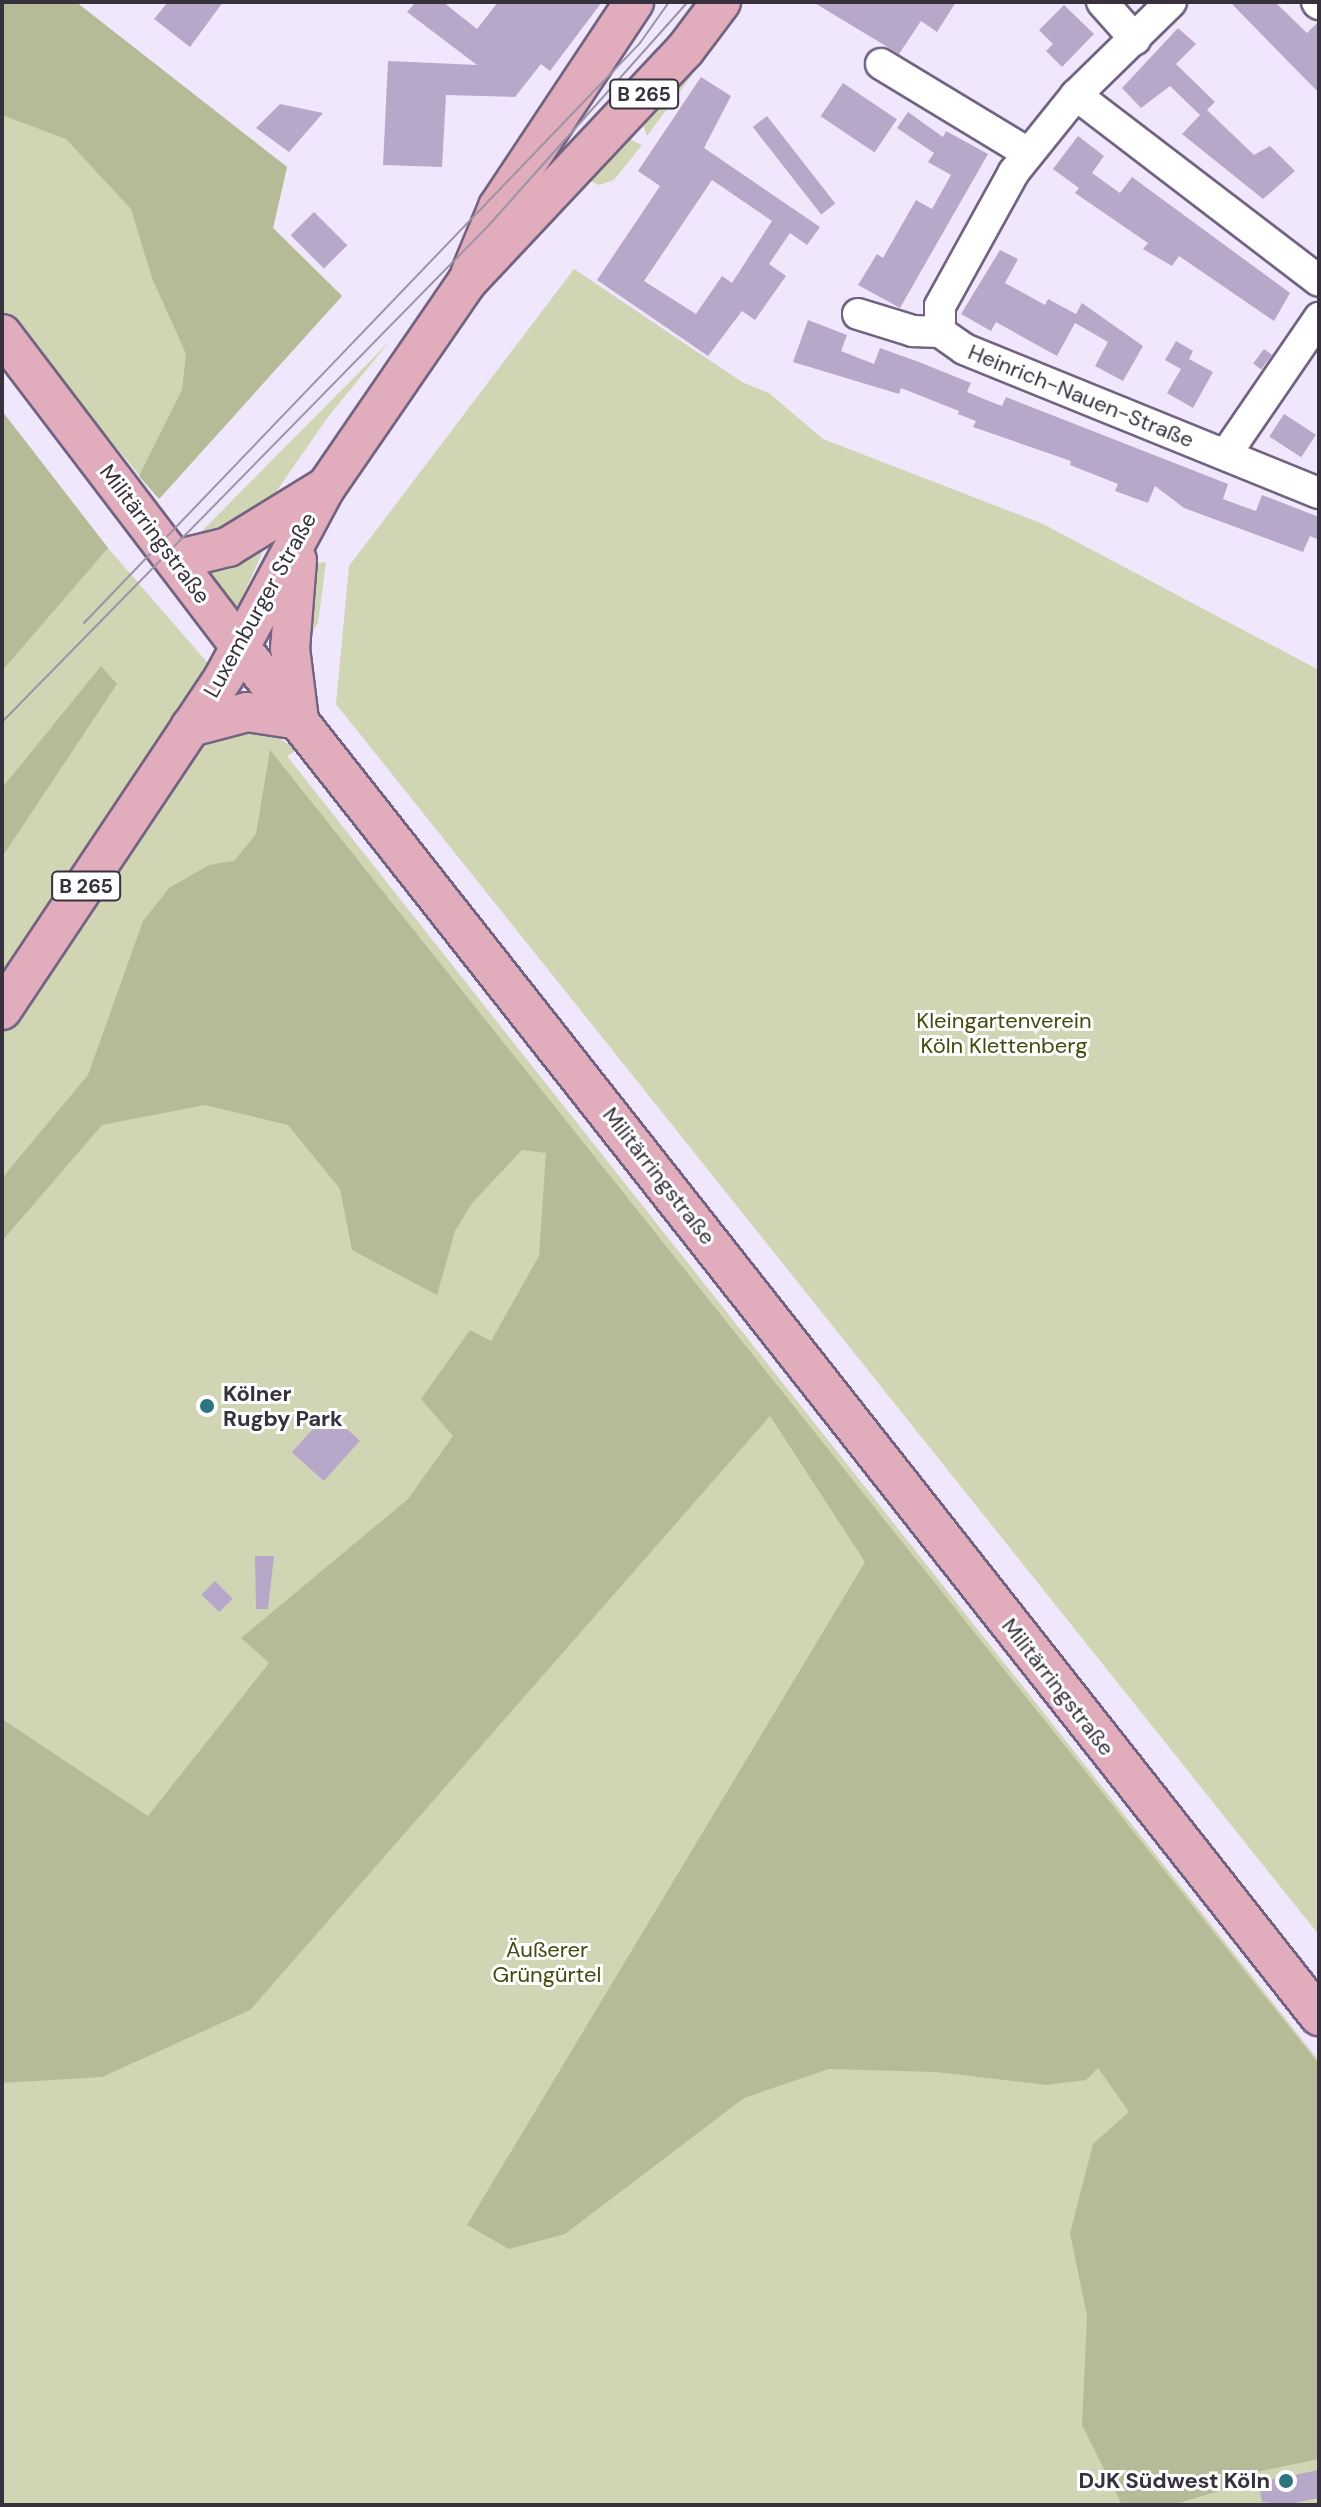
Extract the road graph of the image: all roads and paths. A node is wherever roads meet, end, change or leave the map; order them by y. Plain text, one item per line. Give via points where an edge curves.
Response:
1 (634, 2) edge
2 (721, 2) edge
3 (1102, 2) edge
4 (1171, 2) edge
5 (1135, 39) junction
6 (881, 64) dead end
7 (1076, 95) junction
8 (1028, 153) junction
9 (1319, 281) edge
10 (467, 282) junction
11 (858, 314) dead end
12 (1319, 318) edge
13 (940, 332) junction
14 (2, 334) edge
15 (1226, 454) junction
16 (326, 487) junction
17 (1319, 493) edge
18 (299, 537) junction
19 (175, 560) junction
20 (241, 648) junction
21 (299, 720) junction
22 (190, 727) junction
23 (2, 1010) edge
24 (1319, 2016) edge

1 - 10 main road, Luxemburger Straße / B 265 via 498,207
2 - 10 main road, Luxemburger Straße / B 265 via 685,50
3 - 5 street
4 - 5 street
5 - 7 street
6 - 8 street
7 - 8 street
7 - 9 street
8 - 13 street via 940,306
10 - 16 main road, Luxemburger Straße / B 265
11 - 13 street via 913,331
12 - 15 street
13 - 15 street, Heinrich-Nauen-Straße via 964,349
14 - 19 main road, Militärringstraße
15 - 17 street, Heinrich-Nauen-Straße
16 - 18 main road, Luxemburger Straße / B 265
16 - 19 main road via 228,547
18 - 20 main road, Luxemburger Straße / B 265
18 - 21 main road via 290,648
19 - 20 main road, Militärringstraße
20 - 21 main road, Militärringstraße
20 - 22 main road, Luxemburger Straße / B 265
21 - 22 main road via 247,712
21 - 24 main road, Militärringstraße
22 - 23 main road, Luxemburger Straße / B 265

